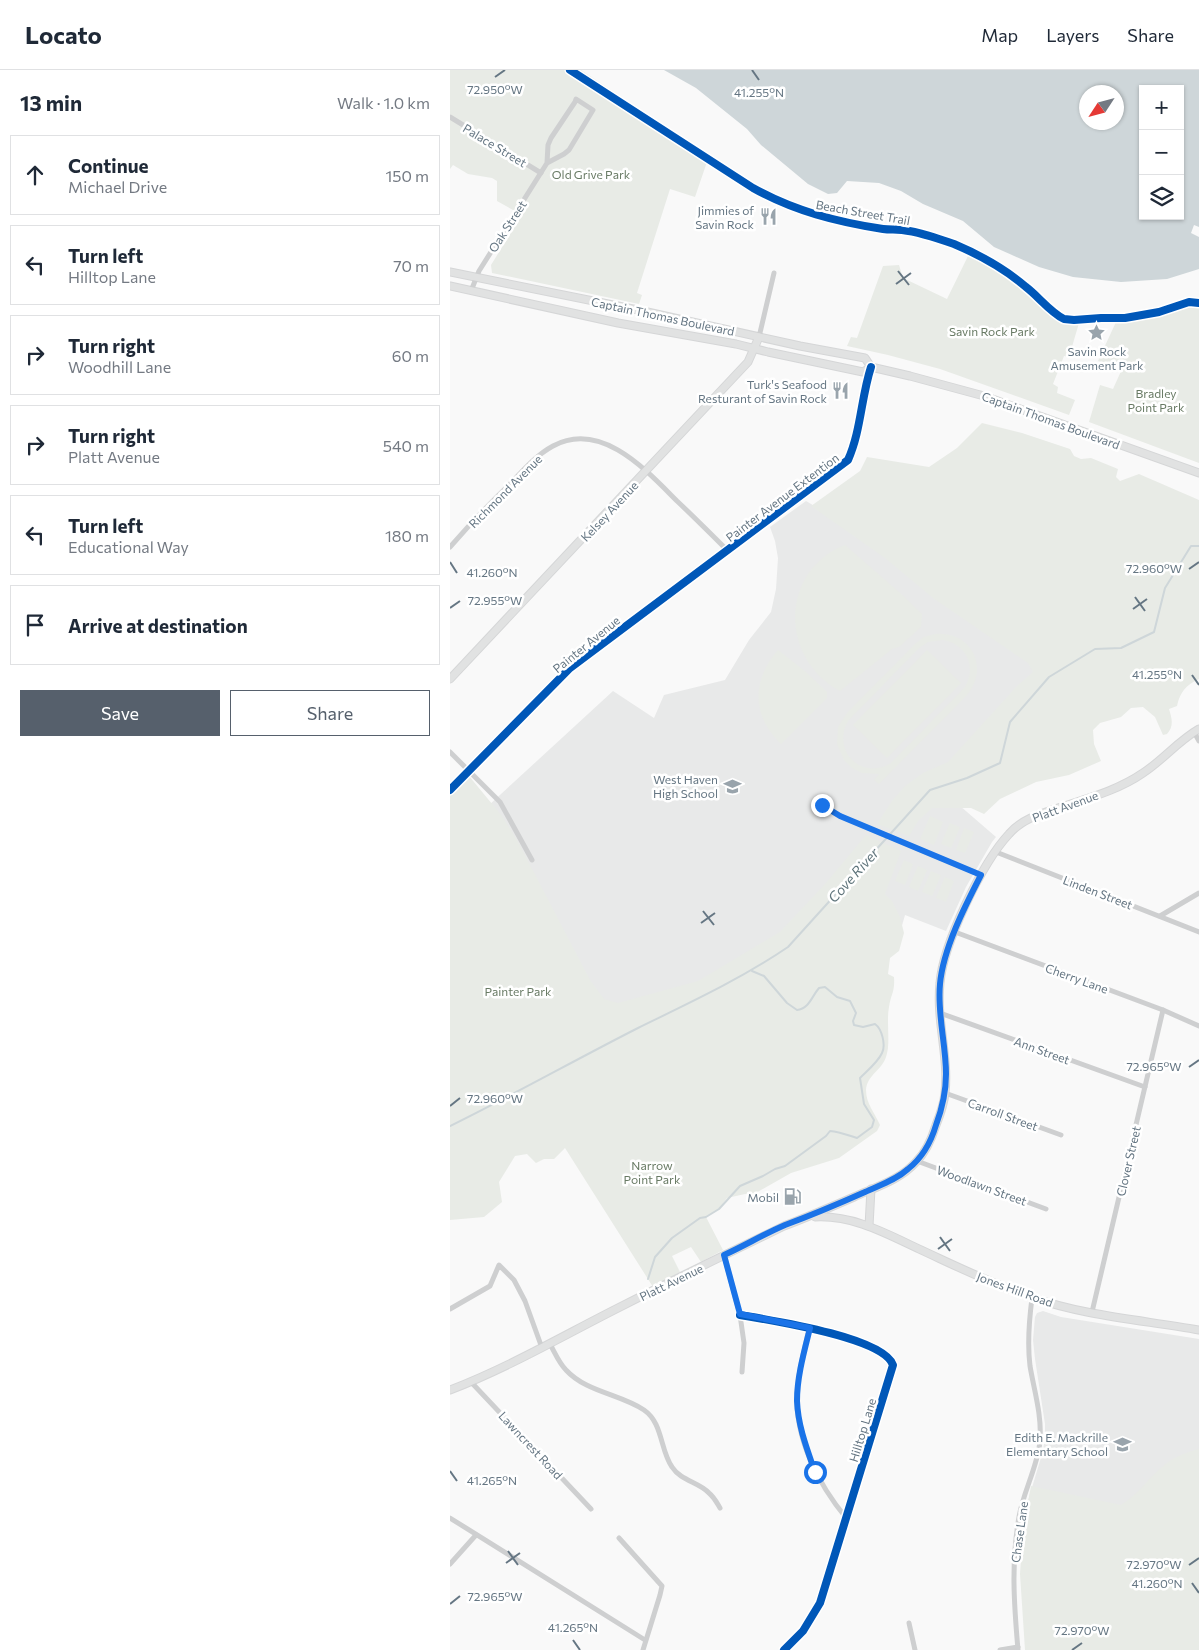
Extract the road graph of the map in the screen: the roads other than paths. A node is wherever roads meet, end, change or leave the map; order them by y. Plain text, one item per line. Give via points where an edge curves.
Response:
1 (450, 117) edge
2 (547, 163) junction
3 (541, 173) junction
4 (450, 272) edge
5 (774, 273) dead end
6 (476, 278) junction
7 (450, 286) edge
8 (471, 291) junction
9 (759, 337) junction
10 (754, 349) junction
11 (871, 368) junction
12 (646, 471) junction
13 (1199, 473) edge
14 (450, 547) edge
15 (728, 551) junction
16 (450, 679) edge
17 (1196, 730) edge
18 (1199, 741) edge
19 (450, 752) edge
20 (469, 770) junction
21 (450, 790) edge
22 (818, 801) dead end
23 (996, 852) junction
24 (532, 860) dead end
25 (981, 875) junction
26 (1199, 893) edge
27 (1160, 916) junction
28 (955, 932) junction
29 (1199, 932) edge
30 (1163, 1010) junction
31 (940, 1013) junction
32 (1199, 1026) edge
33 (1145, 1087) junction
34 (945, 1093) junction
35 (1062, 1135) dead end
36 (917, 1161) junction
37 (871, 1189) junction
38 (1046, 1209) dead end
39 (810, 1217) junction
40 (870, 1226) junction
41 (724, 1255) junction
42 (1032, 1298) junction
43 (450, 1309) edge
44 (1092, 1312) junction
45 (740, 1314) junction
46 (810, 1328) junction
47 (1199, 1330) edge
48 (550, 1344) junction
49 (542, 1348) junction
50 (742, 1372) dead end
51 (471, 1382) junction
52 (450, 1390) edge
53 (720, 1508) dead end
54 (591, 1509) dead end
55 (450, 1518) edge
56 (847, 1519) junction
57 (476, 1535) junction
58 (619, 1538) dead end
59 (450, 1564) edge
60 (909, 1623) dead end
61 (645, 1640) junction
62 (1018, 1649) edge
63 (642, 1650) edge
64 (785, 1650) edge
65 (915, 1650) edge
66 (1000, 1650) edge

1 - 3 street, Palace Street
2 - 2 street, Oak Street via 569,150 593,110 576,99 551,138
2 - 3 street, Oak Street
3 - 6 street, Oak Street
4 - 6 main road, Captain Thomas Boulevard
5 - 9 street
6 - 8 street, Oak Street
6 - 9 main road, Captain Thomas Boulevard
7 - 8 main road, Captain Thomas Boulevard
8 - 10 main road, Captain Thomas Boulevard
9 - 10 main road, Kelsey Avenue
9 - 11 main road, Captain Thomas Boulevard via 865,358
10 - 11 main road, Captain Thomas Boulevard via 863,372
10 - 12 main road, Kelsey Avenue via 748,362
11 - 13 main road, Captain Thomas Boulevard via 984,396
11 - 15 street, Painter Avenue Extention via 854,448 848,460
12 - 14 street, Richmond Avenue via 609,446 585,439 564,441 533,461
12 - 15 street, Richmond Avenue
12 - 16 main road, Kelsey Avenue
15 - 20 street, Painter Avenue via 570,668
17 - 18 street
17 - 23 main road, Platt Avenue via 1128,782 1030,818 1010,832
19 - 20 street
20 - 21 street, Painter Avenue
20 - 24 street via 504,807
22 - 25 street via 840,816
23 - 25 main road, Platt Avenue
23 - 27 street, Linden Street
25 - 28 main road, Platt Avenue
26 - 27 street
27 - 29 street, Linden Street
28 - 30 street, Cherry Lane
28 - 31 main road, Platt Avenue via 941,975
30 - 32 street, Cherry Lane
30 - 33 street, Clover Street
31 - 33 street, Ann Street
31 - 34 main road, Platt Avenue
33 - 44 street, Clover Street
34 - 35 street, Carroll Street
34 - 36 main road, Platt Avenue via 933,1135
36 - 37 main road, Platt Avenue via 896,1178
36 - 38 street, Woodlawn Street
37 - 39 main road, Platt Avenue
37 - 40 main road
39 - 40 main road, Jones Hill Road via 839,1217
39 - 41 main road, Platt Avenue
40 - 42 main road, Jones Hill Road
41 - 45 street
41 - 48 main road, Platt Avenue
42 - 44 main road, Jones Hill Road
42 - 62 street, Chase Lane via 1028,1341 1040,1418 1040,1440 1022,1501 1016,1544 1013,1584
43 - 49 street via 490,1286 499,1265 514,1280 525,1301
44 - 47 main road, Jones Hill Road
45 - 46 street, Hilltop Lane
45 - 50 street via 744,1343
46 - 56 street via 797,1390 800,1425 815,1472
46 - 56 street, Hilltop Lane via 858,1341 888,1356 893,1365
48 - 49 main road, Platt Avenue
48 - 53 street via 562,1365 574,1377 649,1414 675,1472 709,1492
49 - 51 main road, Platt Avenue
51 - 52 main road, Platt Avenue
51 - 54 street, Lawncrest Road
55 - 57 street
56 - 64 street, Hilltop Lane via 820,1603 803,1631
57 - 59 street
57 - 61 street
58 - 61 street via 662,1586
60 - 65 street
61 - 63 street
62 - 66 street

